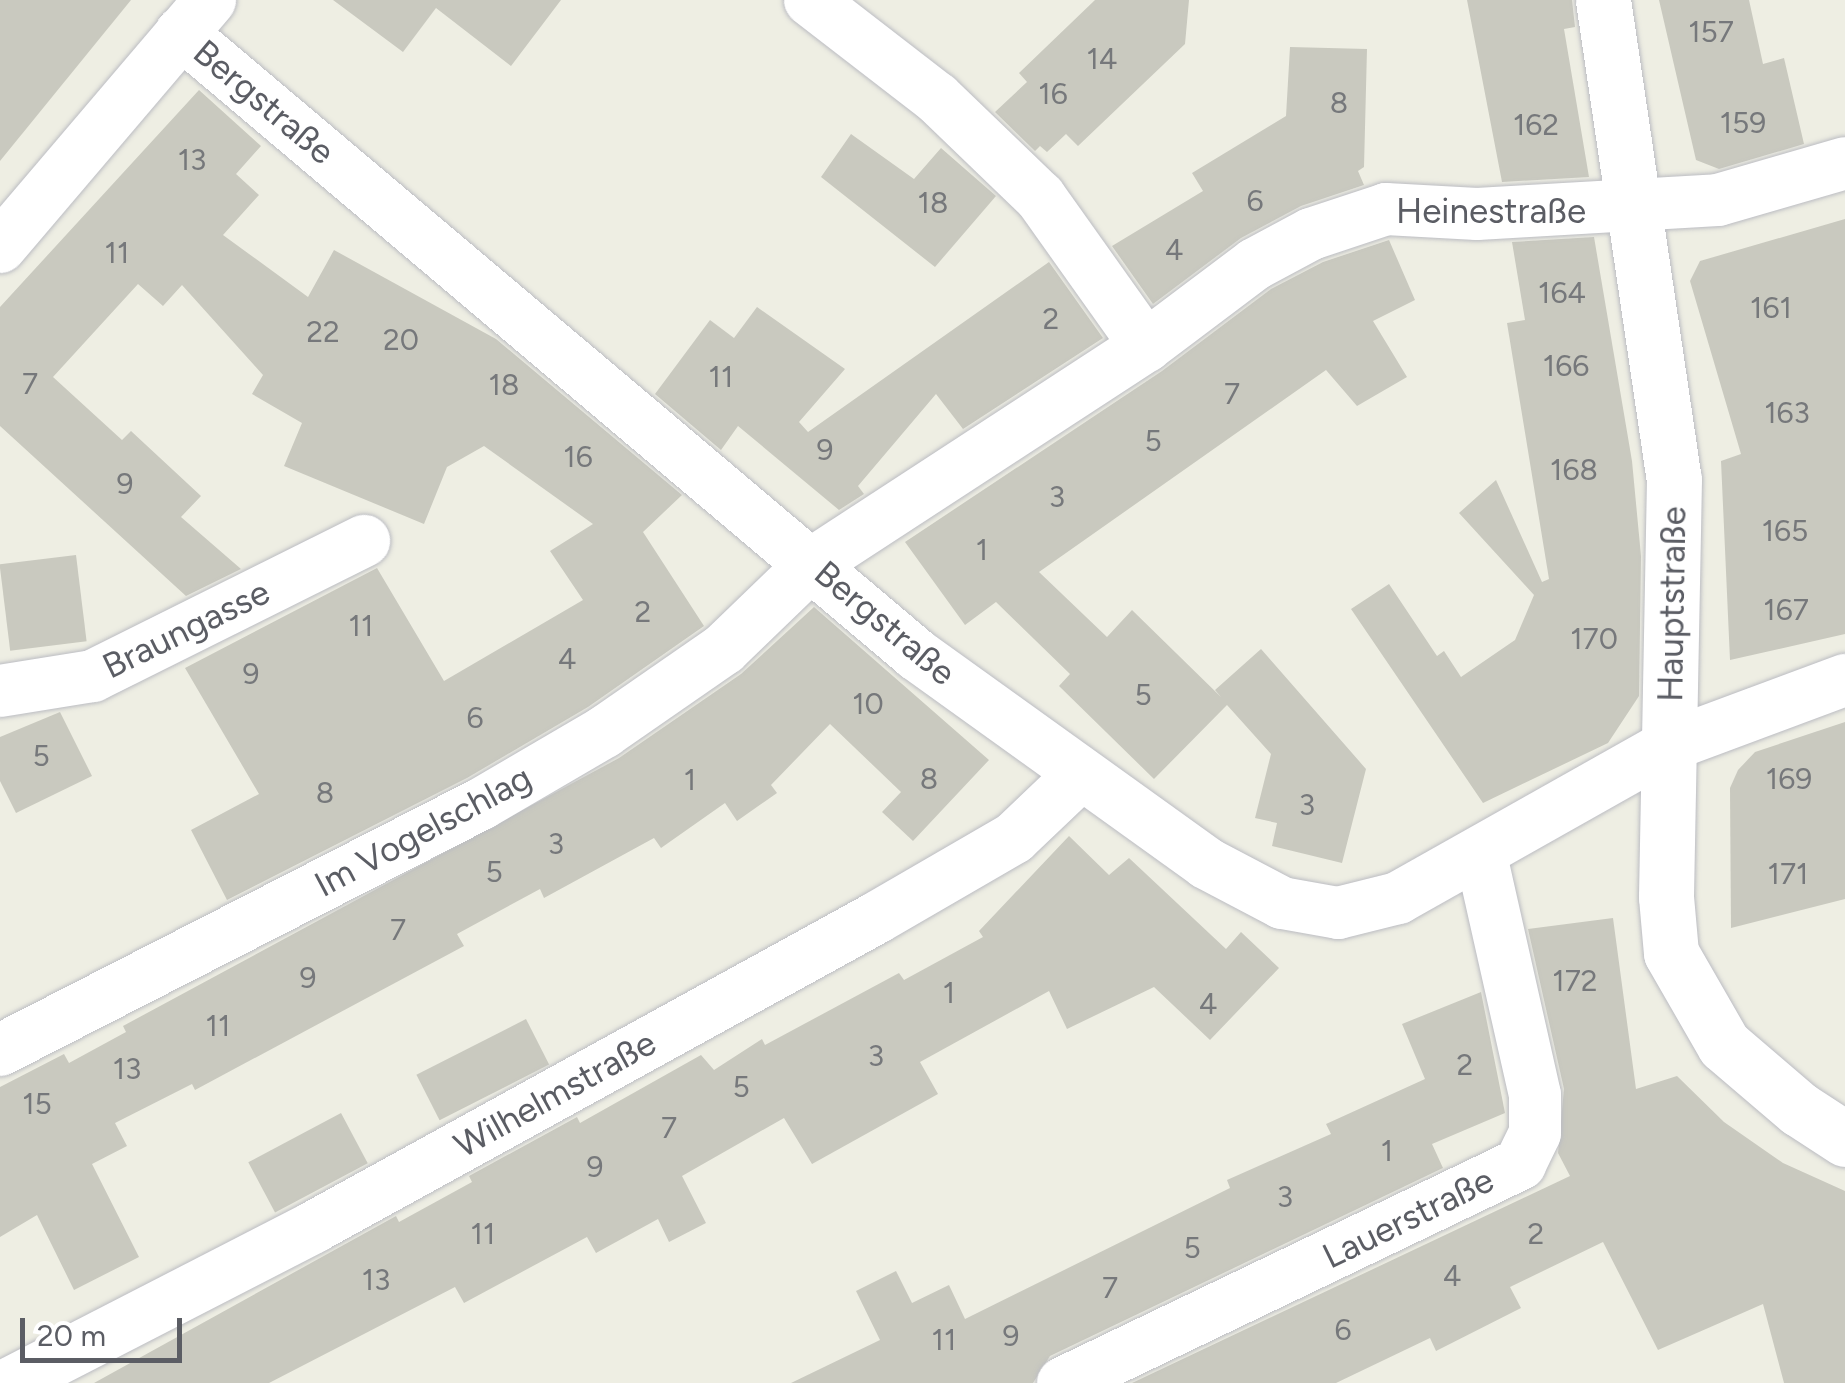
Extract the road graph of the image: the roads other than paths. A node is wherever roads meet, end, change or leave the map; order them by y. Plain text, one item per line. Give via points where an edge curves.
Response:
1 (810, 0) edge
2 (1603, 0) edge
3 (196, 17) edge
4 (1845, 163) edge
5 (1634, 210) junction
6 (0, 247) edge
7 (1146, 346) junction
8 (364, 541) dead end
9 (814, 563) junction
10 (1845, 680) edge
11 (0, 691) edge
12 (1670, 745) junction
13 (1080, 776) junction
14 (1481, 856) junction
15 (0, 1050) edge
16 (1845, 1139) edge
17 (11, 1383) edge
18 (1062, 1383) edge

1 - 7 street via 937,98 1040,197
2 - 5 street, Hauptstraße
3 - 6 street
3 - 9 street, Bergstraße
4 - 5 street, Heinestraße via 1718,200
5 - 7 street, Heinestraße via 1386,209 1311,234 1254,264
5 - 12 street, Hauptstraße via 1674,478
7 - 9 street, Heinestraße
8 - 11 street, Braungasse via 93,676
9 - 13 street, Bergstraße via 917,655
9 - 15 street, Im Vogelschlag via 724,650 604,732 481,804
10 - 12 street, Bergstraße
12 - 14 street, Bergstraße
12 - 16 street, Hauptstraße via 1671,953 1724,1045
13 - 14 street, Bergstraße via 1206,863 1282,903 1353,910 1398,898
13 - 17 street, Wilhelmstraße via 1014,838 876,918 314,1226
14 - 18 street, Lauerstraße via 1535,1095 1535,1133 1520,1164

